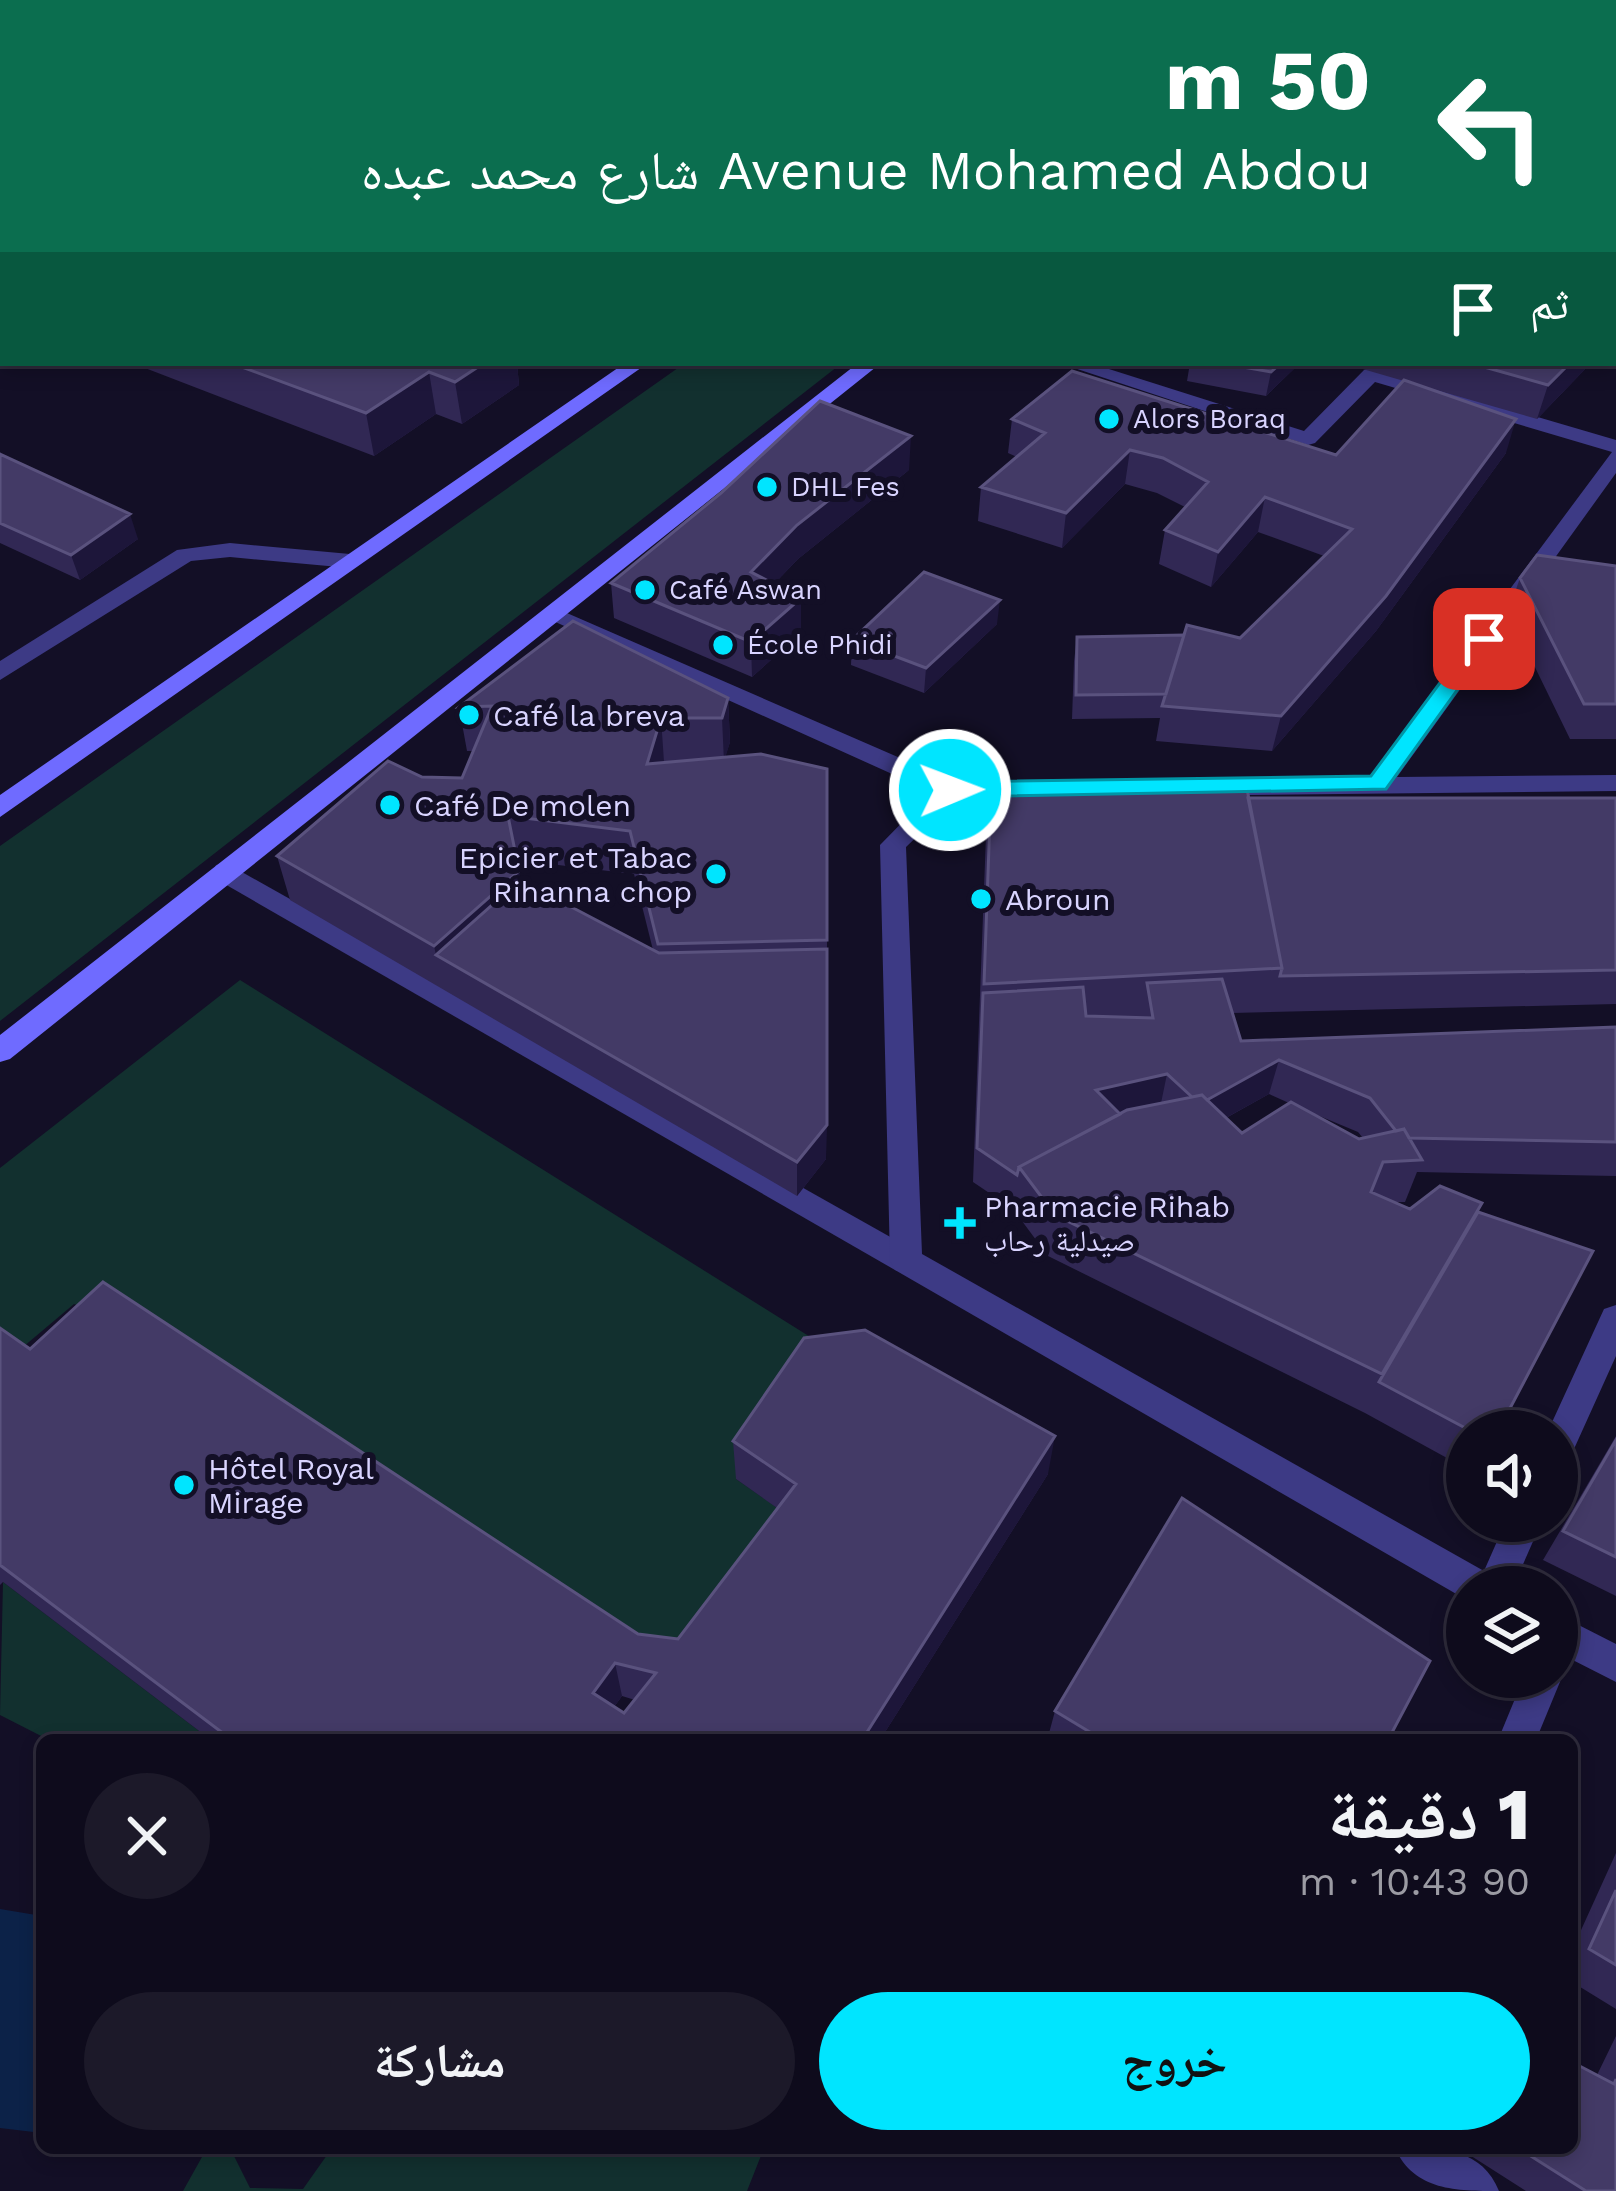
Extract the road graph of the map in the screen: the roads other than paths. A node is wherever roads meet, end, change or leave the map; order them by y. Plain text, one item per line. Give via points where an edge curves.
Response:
1 (634, 366) edge
2 (867, 366) edge
3 (1078, 366) edge
4 (1616, 447) edge
5 (1616, 458) edge
6 (350, 561) junction
7 (551, 615) junction
8 (0, 672) edge
9 (1616, 783) edge
10 (1378, 784) junction
11 (950, 790) junction
12 (0, 808) edge
13 (226, 872) junction
14 (0, 1051) edge
15 (906, 1261) junction
16 (1616, 1319) edge
17 (1575, 1410) edge
18 (1446, 1569) edge
19 (1578, 1647) edge
20 (1616, 1664) edge
21 (1535, 1698) edge
22 (1520, 1734) edge
23 (1425, 2154) edge
24 (1477, 2191) edge

1 - 6 main road
2 - 7 main road
3 - 4 street via 1308,439 1371,374
5 - 10 street
6 - 8 street via 230,550 185,555
6 - 12 main road
7 - 11 street
7 - 13 main road
9 - 10 street
10 - 11 street
11 - 15 street via 893,845
13 - 14 main road
13 - 15 street
15 - 18 street
16 - 17 street
19 - 20 street
21 - 22 street
23 - 24 street

